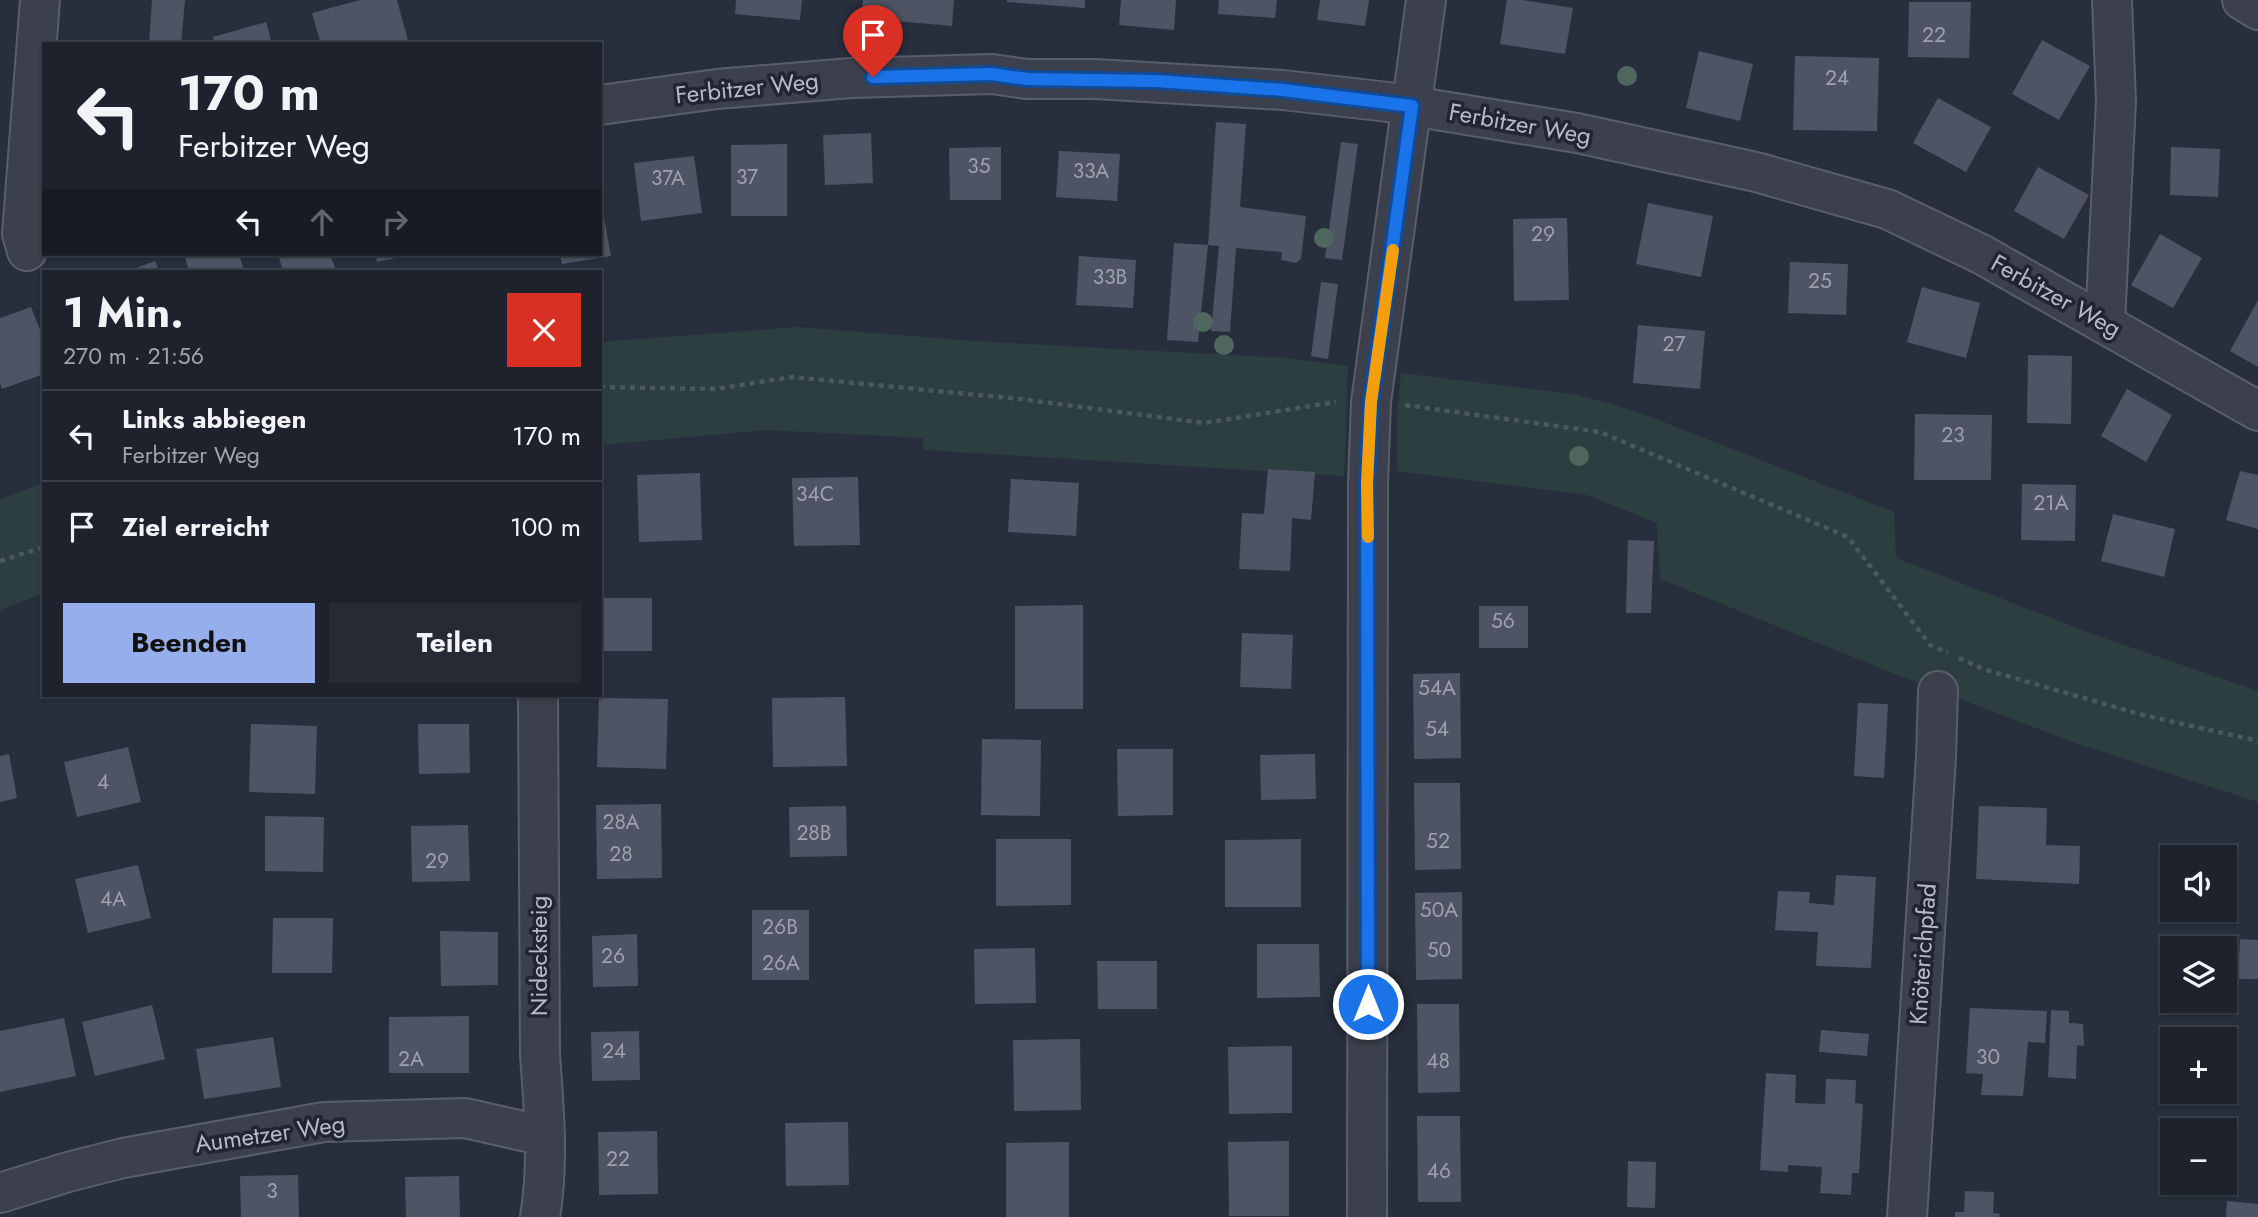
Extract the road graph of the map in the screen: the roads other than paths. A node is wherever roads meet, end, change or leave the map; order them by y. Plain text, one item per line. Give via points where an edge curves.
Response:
1 (40, 0) edge
2 (1426, 0) edge
3 (2112, 0) edge
4 (2242, 0) edge
5 (2258, 10) edge
6 (602, 105) edge
7 (1412, 106) junction
8 (23, 252) edge
9 (2105, 323) junction
10 (2258, 411) edge
11 (1938, 691) dead end
12 (538, 697) edge
13 (545, 1136) junction
14 (0, 1194) edge
15 (540, 1217) edge
16 (1367, 1217) edge
17 (1907, 1217) edge

1 - 8 street
2 - 7 street
3 - 9 street via 2116,101
4 - 5 street
6 - 7 street, Ferbitzer Weg via 824,80 992,74 1283,90
7 - 9 street, Ferbitzer Weg via 1577,133 1756,172 1887,209 1981,254
7 - 16 street via 1371,402 1367,484
9 - 10 street, Ferbitzer Weg
11 - 17 street, Knöterichpfad
12 - 13 street, Nidecksteig via 540,1055
13 - 14 street, Aumetzer Weg via 465,1118 324,1122 123,1158
13 - 15 street, Nidecksteig

